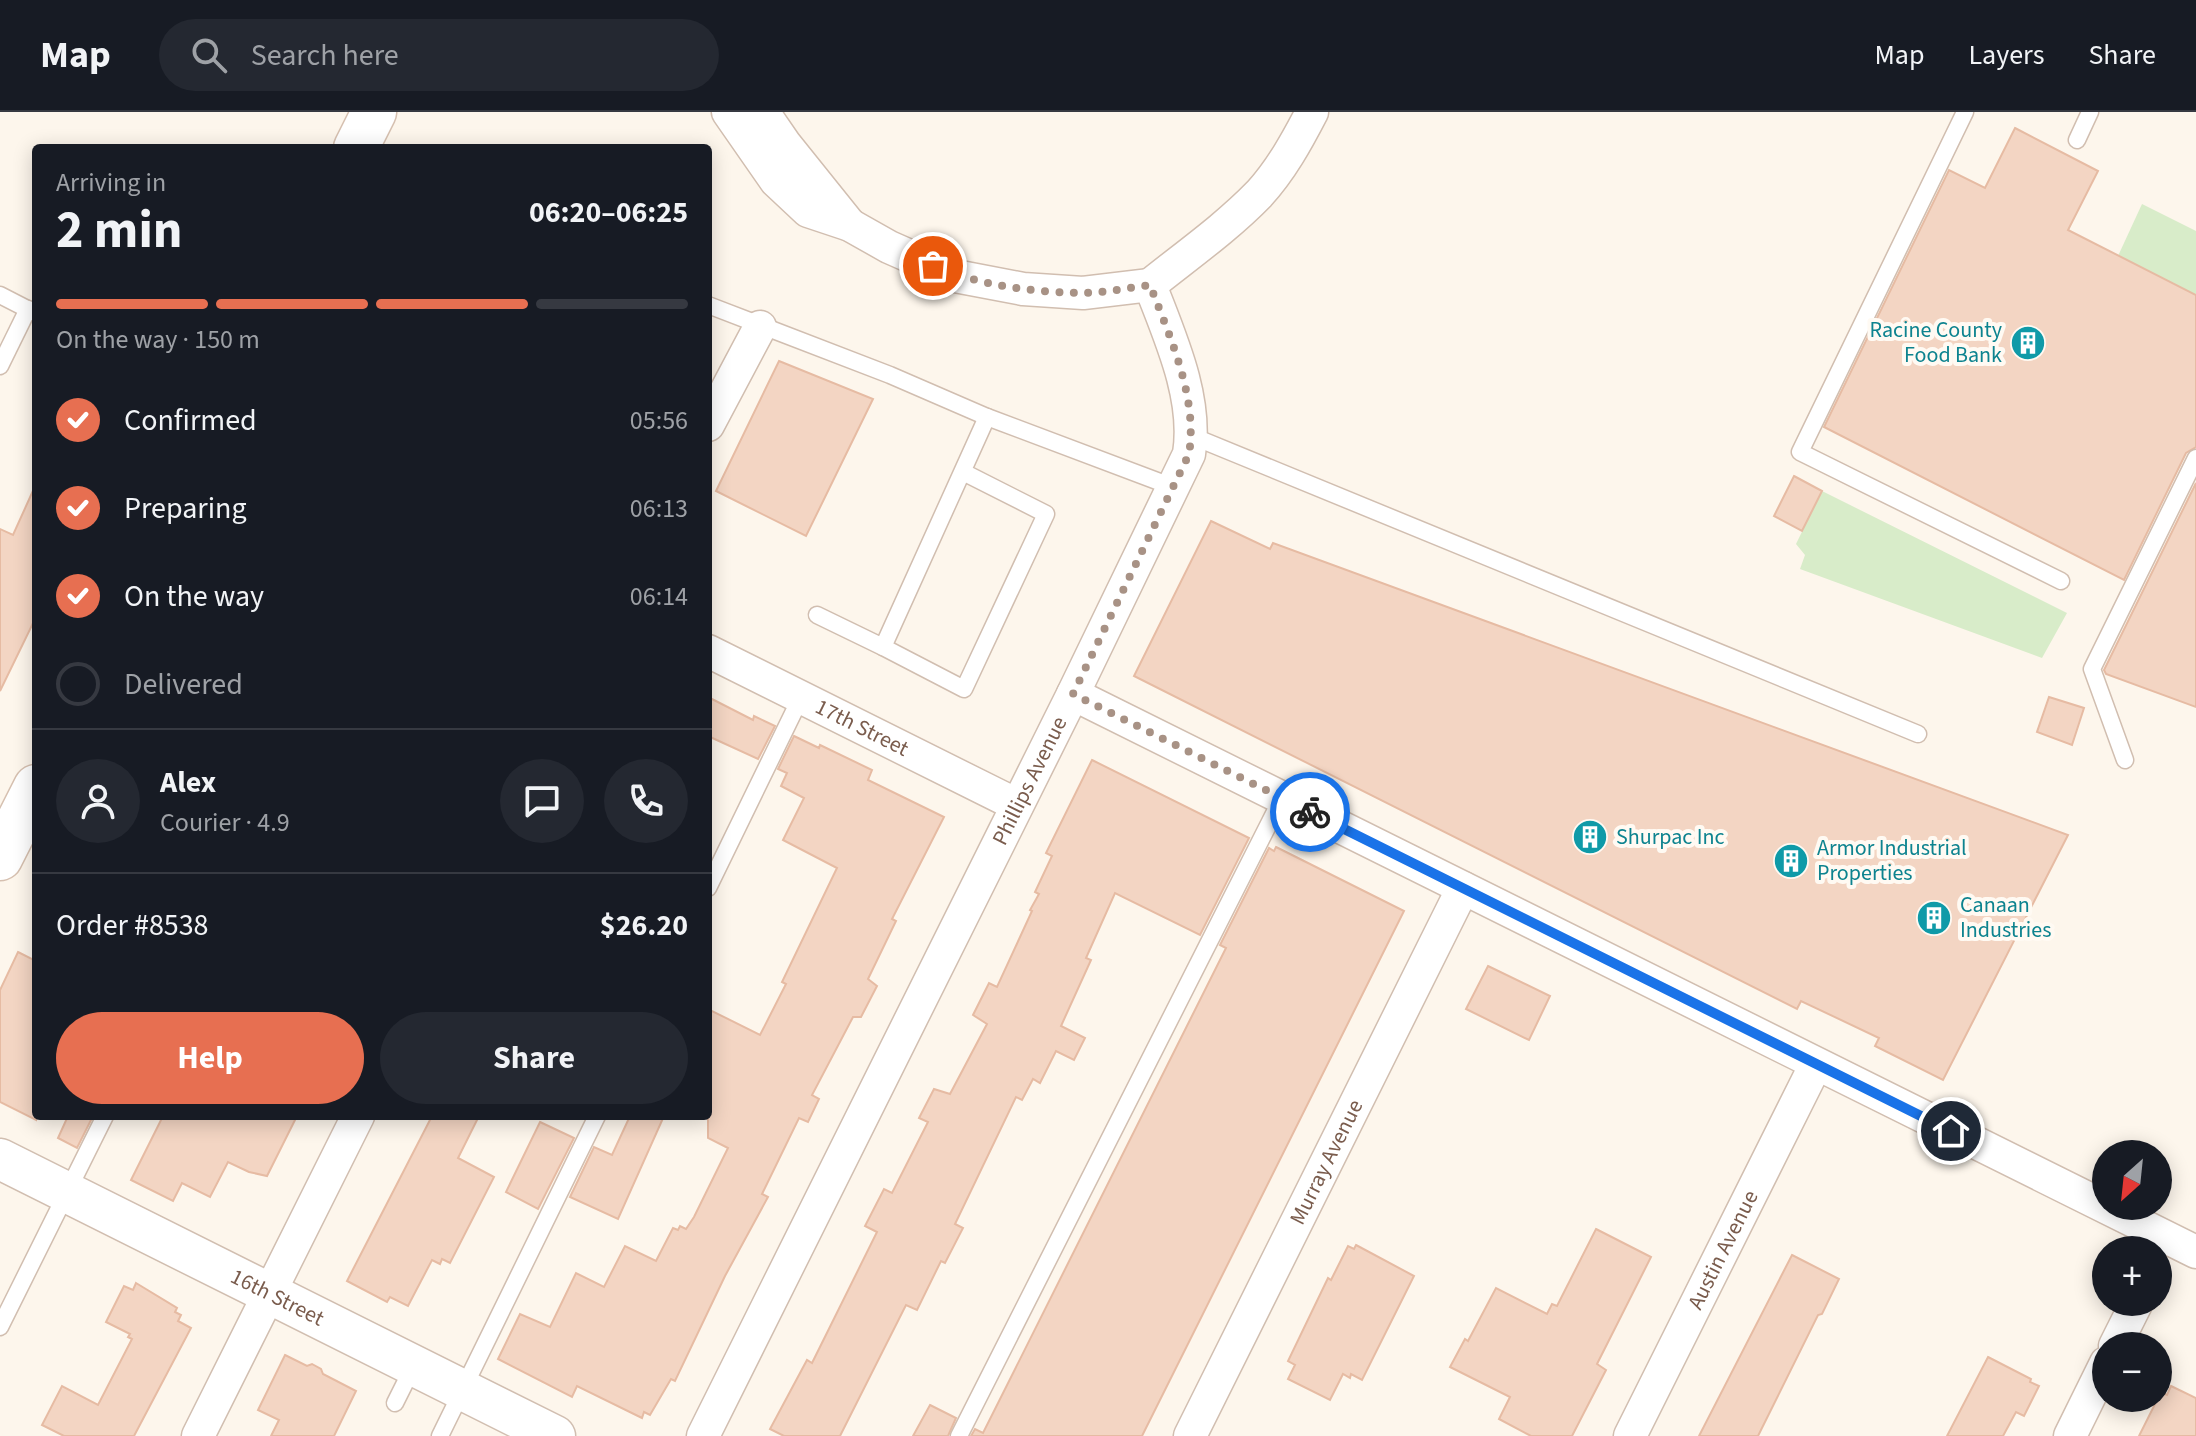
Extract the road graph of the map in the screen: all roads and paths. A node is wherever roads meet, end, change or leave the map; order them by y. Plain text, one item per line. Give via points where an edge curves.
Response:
1 (374, 112) edge
2 (728, 112) edge
3 (763, 112) edge
4 (1312, 112) edge
5 (1965, 112) edge
6 (2090, 112) edge
7 (2077, 140) dead end
8 (358, 144) edge
9 (850, 225) junction
10 (1150, 285) junction
11 (0, 295) edge
12 (712, 307) edge
13 (32, 312) edge
14 (760, 327) junction
15 (0, 366) edge
16 (712, 417) edge
17 (987, 417) junction
18 (1192, 436) junction
19 (2196, 458) edge
20 (963, 472) junction
21 (1173, 487) junction
22 (2061, 581) dead end
23 (817, 615) dead end
24 (883, 647) junction
25 (712, 653) edge
26 (1073, 694) junction
27 (801, 697) junction
28 (1918, 734) dead end
29 (2125, 760) dead end
30 (32, 795) edge
31 (1282, 798) junction
32 (1017, 805) junction
33 (0, 858) edge
34 (712, 880) edge
35 (1463, 888) junction
36 (1816, 1064) junction
37 (103, 1120) edge
38 (356, 1120) edge
39 (595, 1120) edge
40 (0, 1159) edge
41 (67, 1192) junction
42 (2174, 1250) edge
43 (270, 1293) junction
44 (0, 1327) edge
45 (414, 1365) junction
46 (463, 1390) junction
47 (2092, 1391) edge
48 (395, 1403) dead end
49 (198, 1436) edge
50 (440, 1436) edge
51 (555, 1436) edge
52 (703, 1436) edge
53 (959, 1436) edge
54 (1190, 1436) edge
55 (1630, 1436) edge
56 (2070, 1436) edge

1 - 8 main road
2 - 9 street via 776,181 808,211
3 - 9 street
4 - 10 street via 1260,193
5 - 22 lane via 1800,452
6 - 7 lane
9 - 10 street via 955,276 1083,293
10 - 18 street, Phillips Avenue via 1169,335
11 - 13 lane
12 - 14 lane
13 - 15 lane
14 - 16 street
14 - 17 lane
17 - 20 lane
17 - 21 lane
18 - 21 street, Phillips Avenue
18 - 28 lane
19 - 29 lane via 2092,669
20 - 24 lane
20 - 24 lane via 1046,514 964,689
21 - 26 street, Phillips Avenue
23 - 24 lane
25 - 27 street, 17th Street
26 - 31 street
26 - 32 street, Phillips Avenue
27 - 32 street, 17th Street
27 - 34 lane
30 - 33 main road
31 - 35 street
31 - 53 lane
32 - 52 street, Phillips Avenue
35 - 36 street
35 - 54 street, Murray Avenue
36 - 42 street
36 - 55 street, Austin Avenue
37 - 41 lane
38 - 43 street
39 - 46 lane
40 - 41 street, 16th Street
41 - 43 street, 16th Street
41 - 44 lane
43 - 45 street, 16th Street
43 - 49 street
45 - 46 street, 16th Street
45 - 48 lane
46 - 50 lane
46 - 51 street, 16th Street
47 - 56 street

